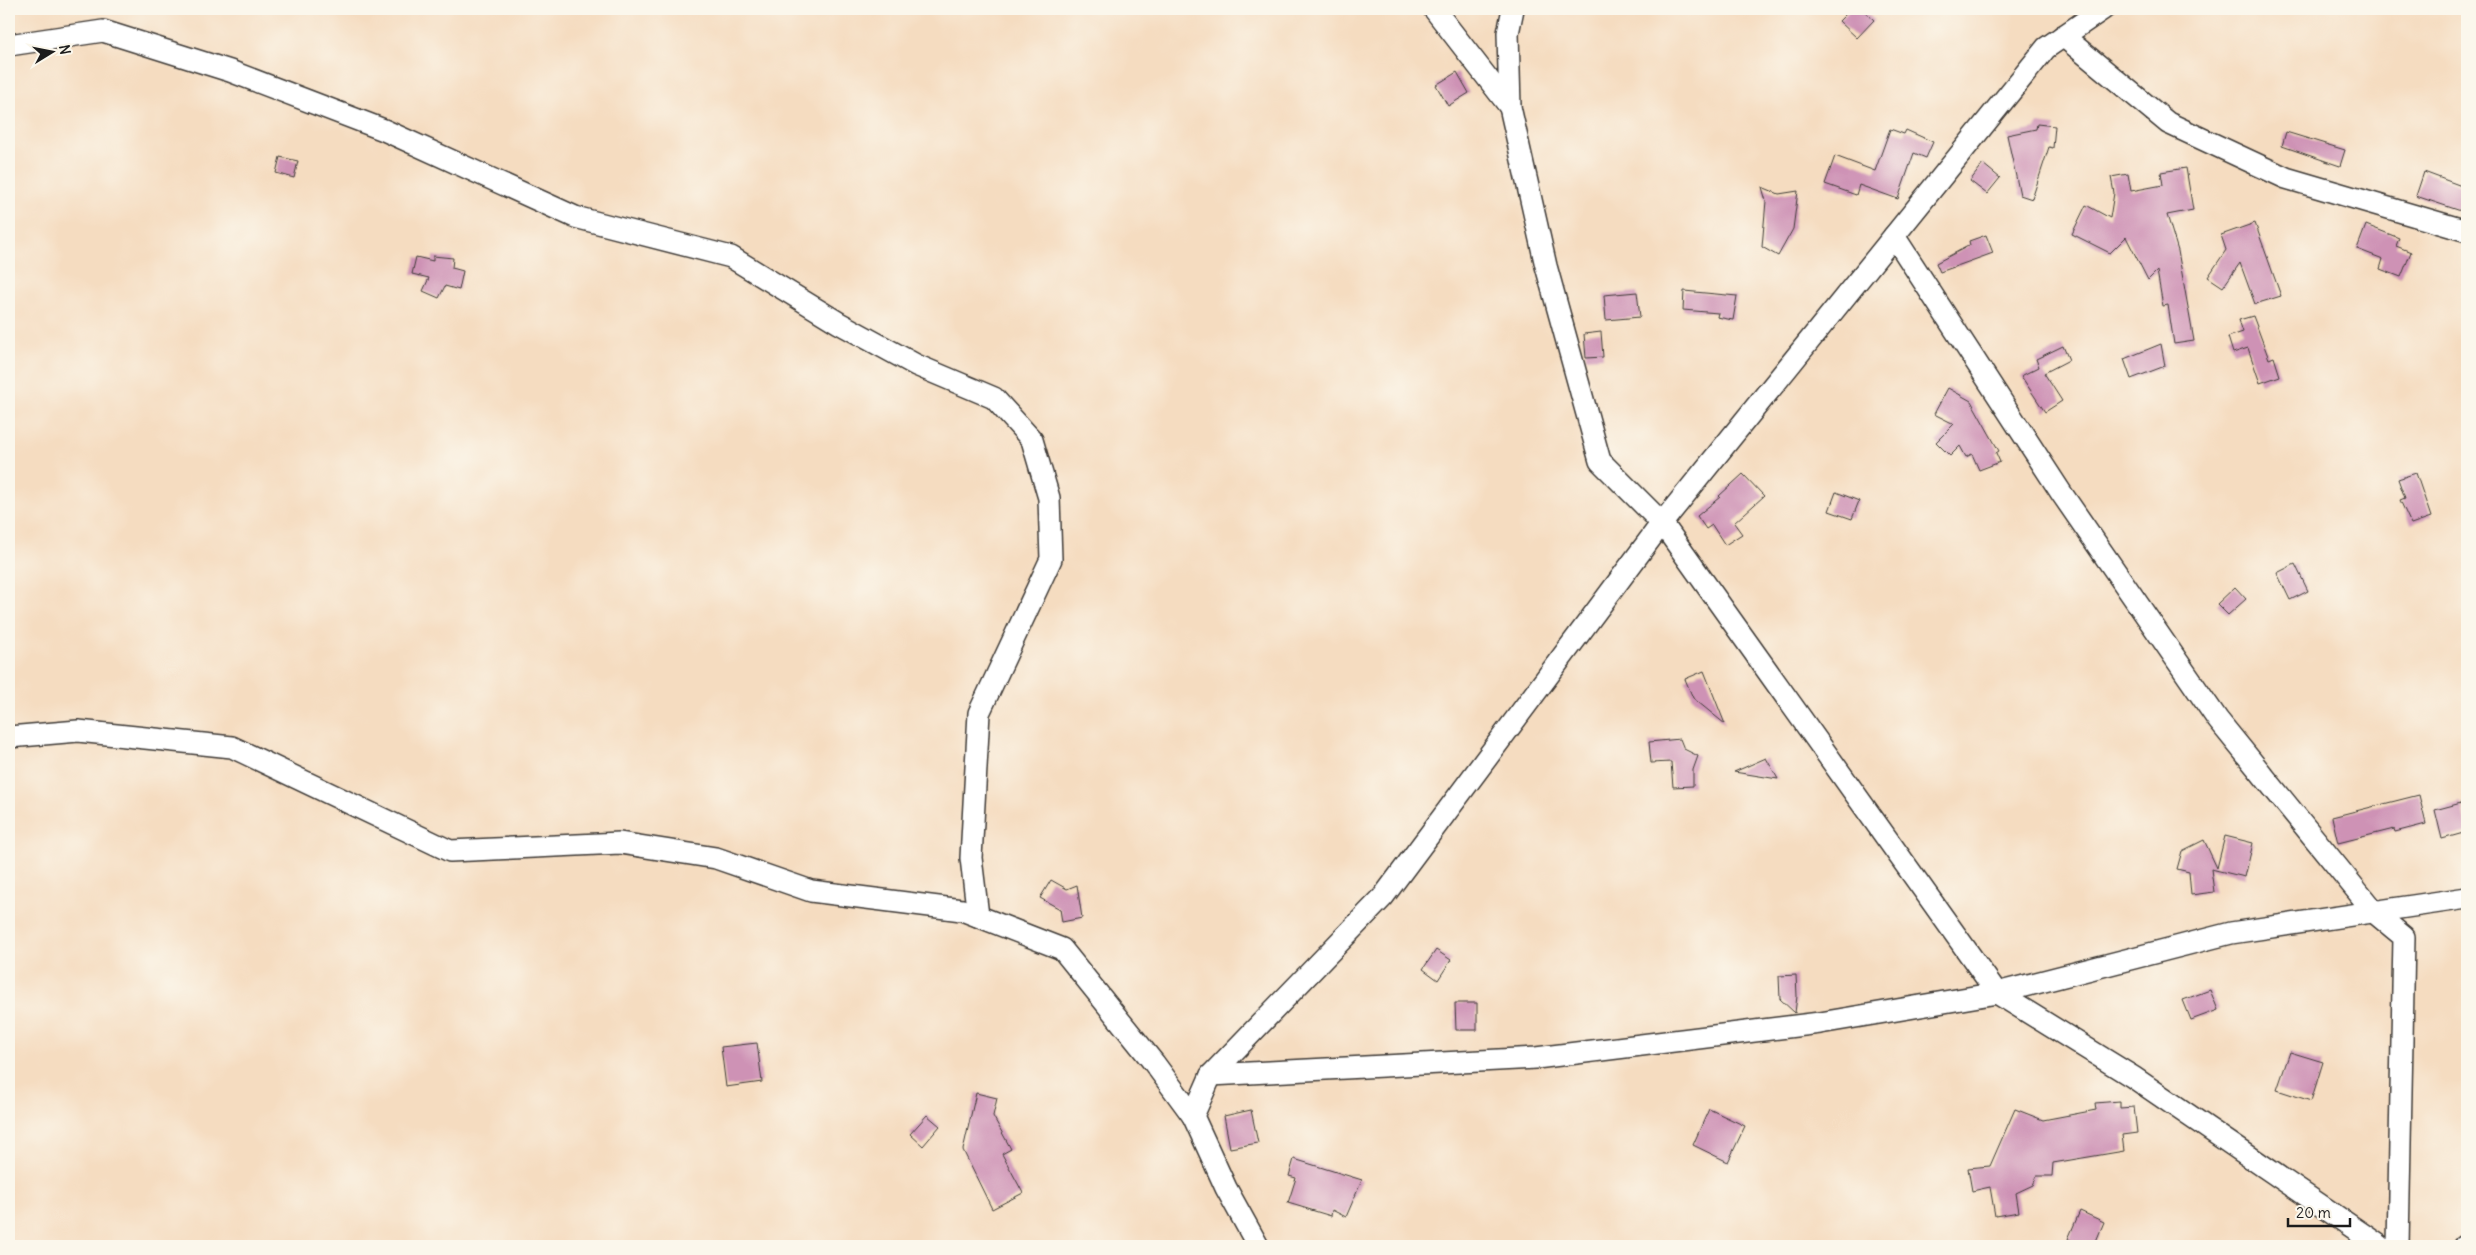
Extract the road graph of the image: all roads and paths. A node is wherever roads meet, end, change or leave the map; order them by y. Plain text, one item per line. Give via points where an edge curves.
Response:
1 (1434, 9) edge
2 (1513, 9) edge
3 (2103, 9) edge
4 (2063, 36) junction
5 (9, 45) edge
6 (1510, 107) junction
7 (2467, 231) edge
8 (1894, 236) junction
9 (1662, 523) junction
10 (9, 737) edge
11 (2467, 898) edge
12 (2375, 913) junction
13 (978, 916) junction
14 (1997, 993) junction
15 (1211, 1074) junction
16 (1193, 1116) junction
17 (1258, 1246) edge
18 (2380, 1246) edge
19 (2398, 1246) edge

1 - 6 street
2 - 6 street via 1508,33
3 - 4 street
4 - 7 street via 2168,124 2286,178
4 - 8 street via 2046,48
5 - 13 street via 103,31 230,71 384,130 575,217 731,256 838,323 916,365 994,398 1032,440 1049,498 1051,559 979,712 970,858
6 - 9 street via 1546,266 1600,461
8 - 9 street
8 - 12 street via 2062,494 2218,720
9 - 14 street
9 - 15 street via 1383,898
10 - 13 street via 78,731 232,747 450,851 620,843 716,858 812,891 962,910
11 - 12 street
12 - 14 street via 2231,933
12 - 19 street via 2404,938
13 - 16 street via 1062,949
14 - 15 street via 1820,1023 1536,1058
14 - 18 street via 2134,1077
15 - 16 street
16 - 17 street via 1226,1188

